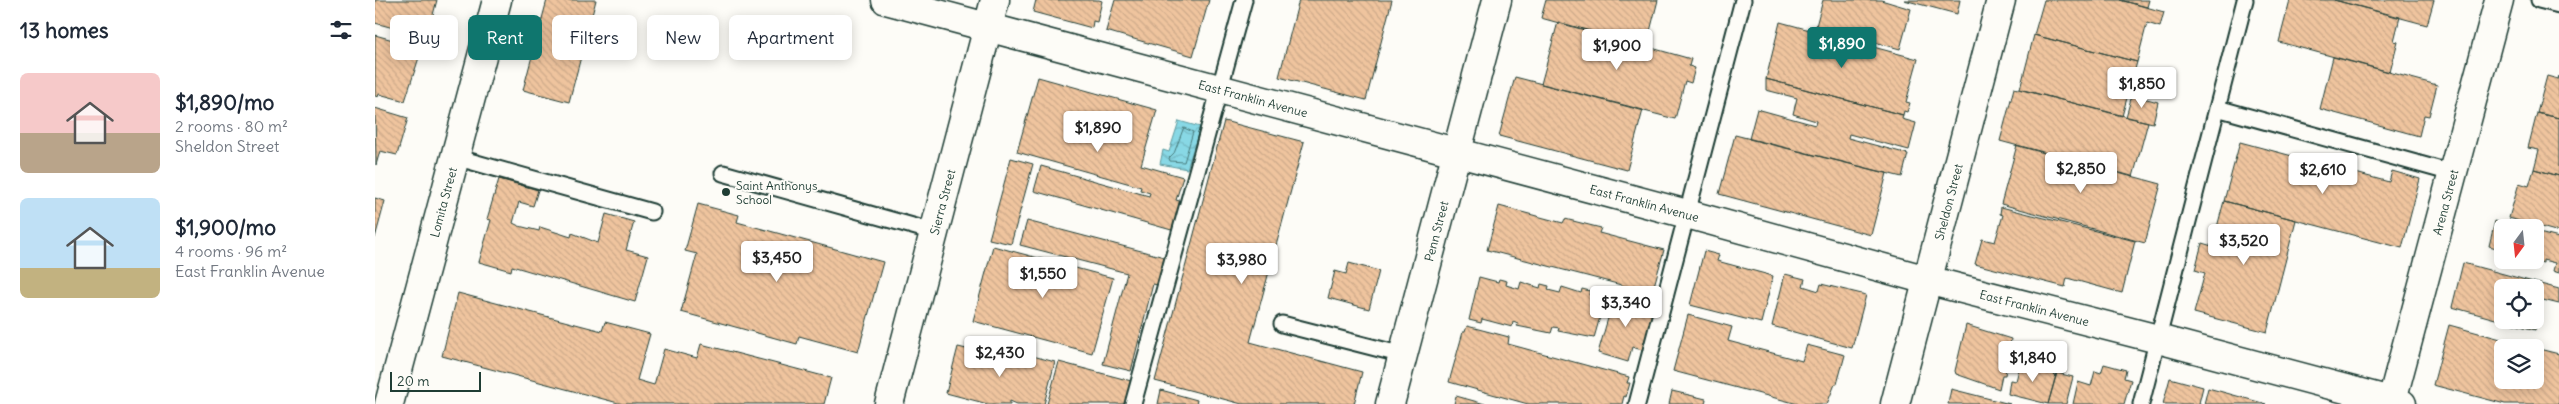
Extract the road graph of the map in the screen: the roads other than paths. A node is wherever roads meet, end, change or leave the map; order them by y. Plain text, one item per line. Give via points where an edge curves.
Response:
1 (497, 0) edge
2 (886, 0) edge
3 (995, 0) edge
4 (1244, 0) edge
5 (1497, 0) edge
6 (1743, 0) edge
7 (2001, 0) edge
8 (2245, 0) edge
9 (2499, 0) edge
10 (2539, 0) edge
11 (2559, 5) edge
12 (988, 27) junction
13 (1219, 89) junction
14 (2217, 108) junction
15 (1457, 152) junction
16 (455, 157) junction
17 (723, 173) dead end
18 (2452, 173) junction
19 (652, 212) dead end
20 (1687, 214) junction
21 (934, 232) junction
22 (1927, 280) junction
23 (1282, 324) dead end
24 (2158, 339) junction
25 (1403, 355) junction
26 (384, 402) edge
27 (2395, 403) edge
28 (889, 404) edge
29 (1133, 404) edge
30 (1390, 404) edge
31 (1637, 404) edge
32 (1895, 404) edge
33 (2141, 404) edge

1 - 16 street, Lomita Street
2 - 12 street, East Franklin Avenue
3 - 12 street, Sierra Street
4 - 13 lane
5 - 15 street, Penn Street
6 - 20 lane
7 - 22 street, Sheldon Street
8 - 14 lane
9 - 18 street, Arena Street
10 - 11 lane
12 - 13 street, East Franklin Avenue
12 - 21 street, Sierra Street
13 - 15 street, East Franklin Avenue
13 - 29 lane
14 - 18 lane
14 - 24 lane
15 - 20 street, East Franklin Avenue
15 - 25 street, Penn Street
16 - 19 lane
16 - 26 street, Lomita Street
17 - 21 lane
18 - 27 street, Arena Street
20 - 22 street, East Franklin Avenue
20 - 31 lane
21 - 28 street, Sierra Street
22 - 24 street, East Franklin Avenue
22 - 32 street, Sheldon Street
23 - 25 lane
24 - 27 street, East Franklin Avenue
24 - 33 lane
25 - 30 street, Penn Street

